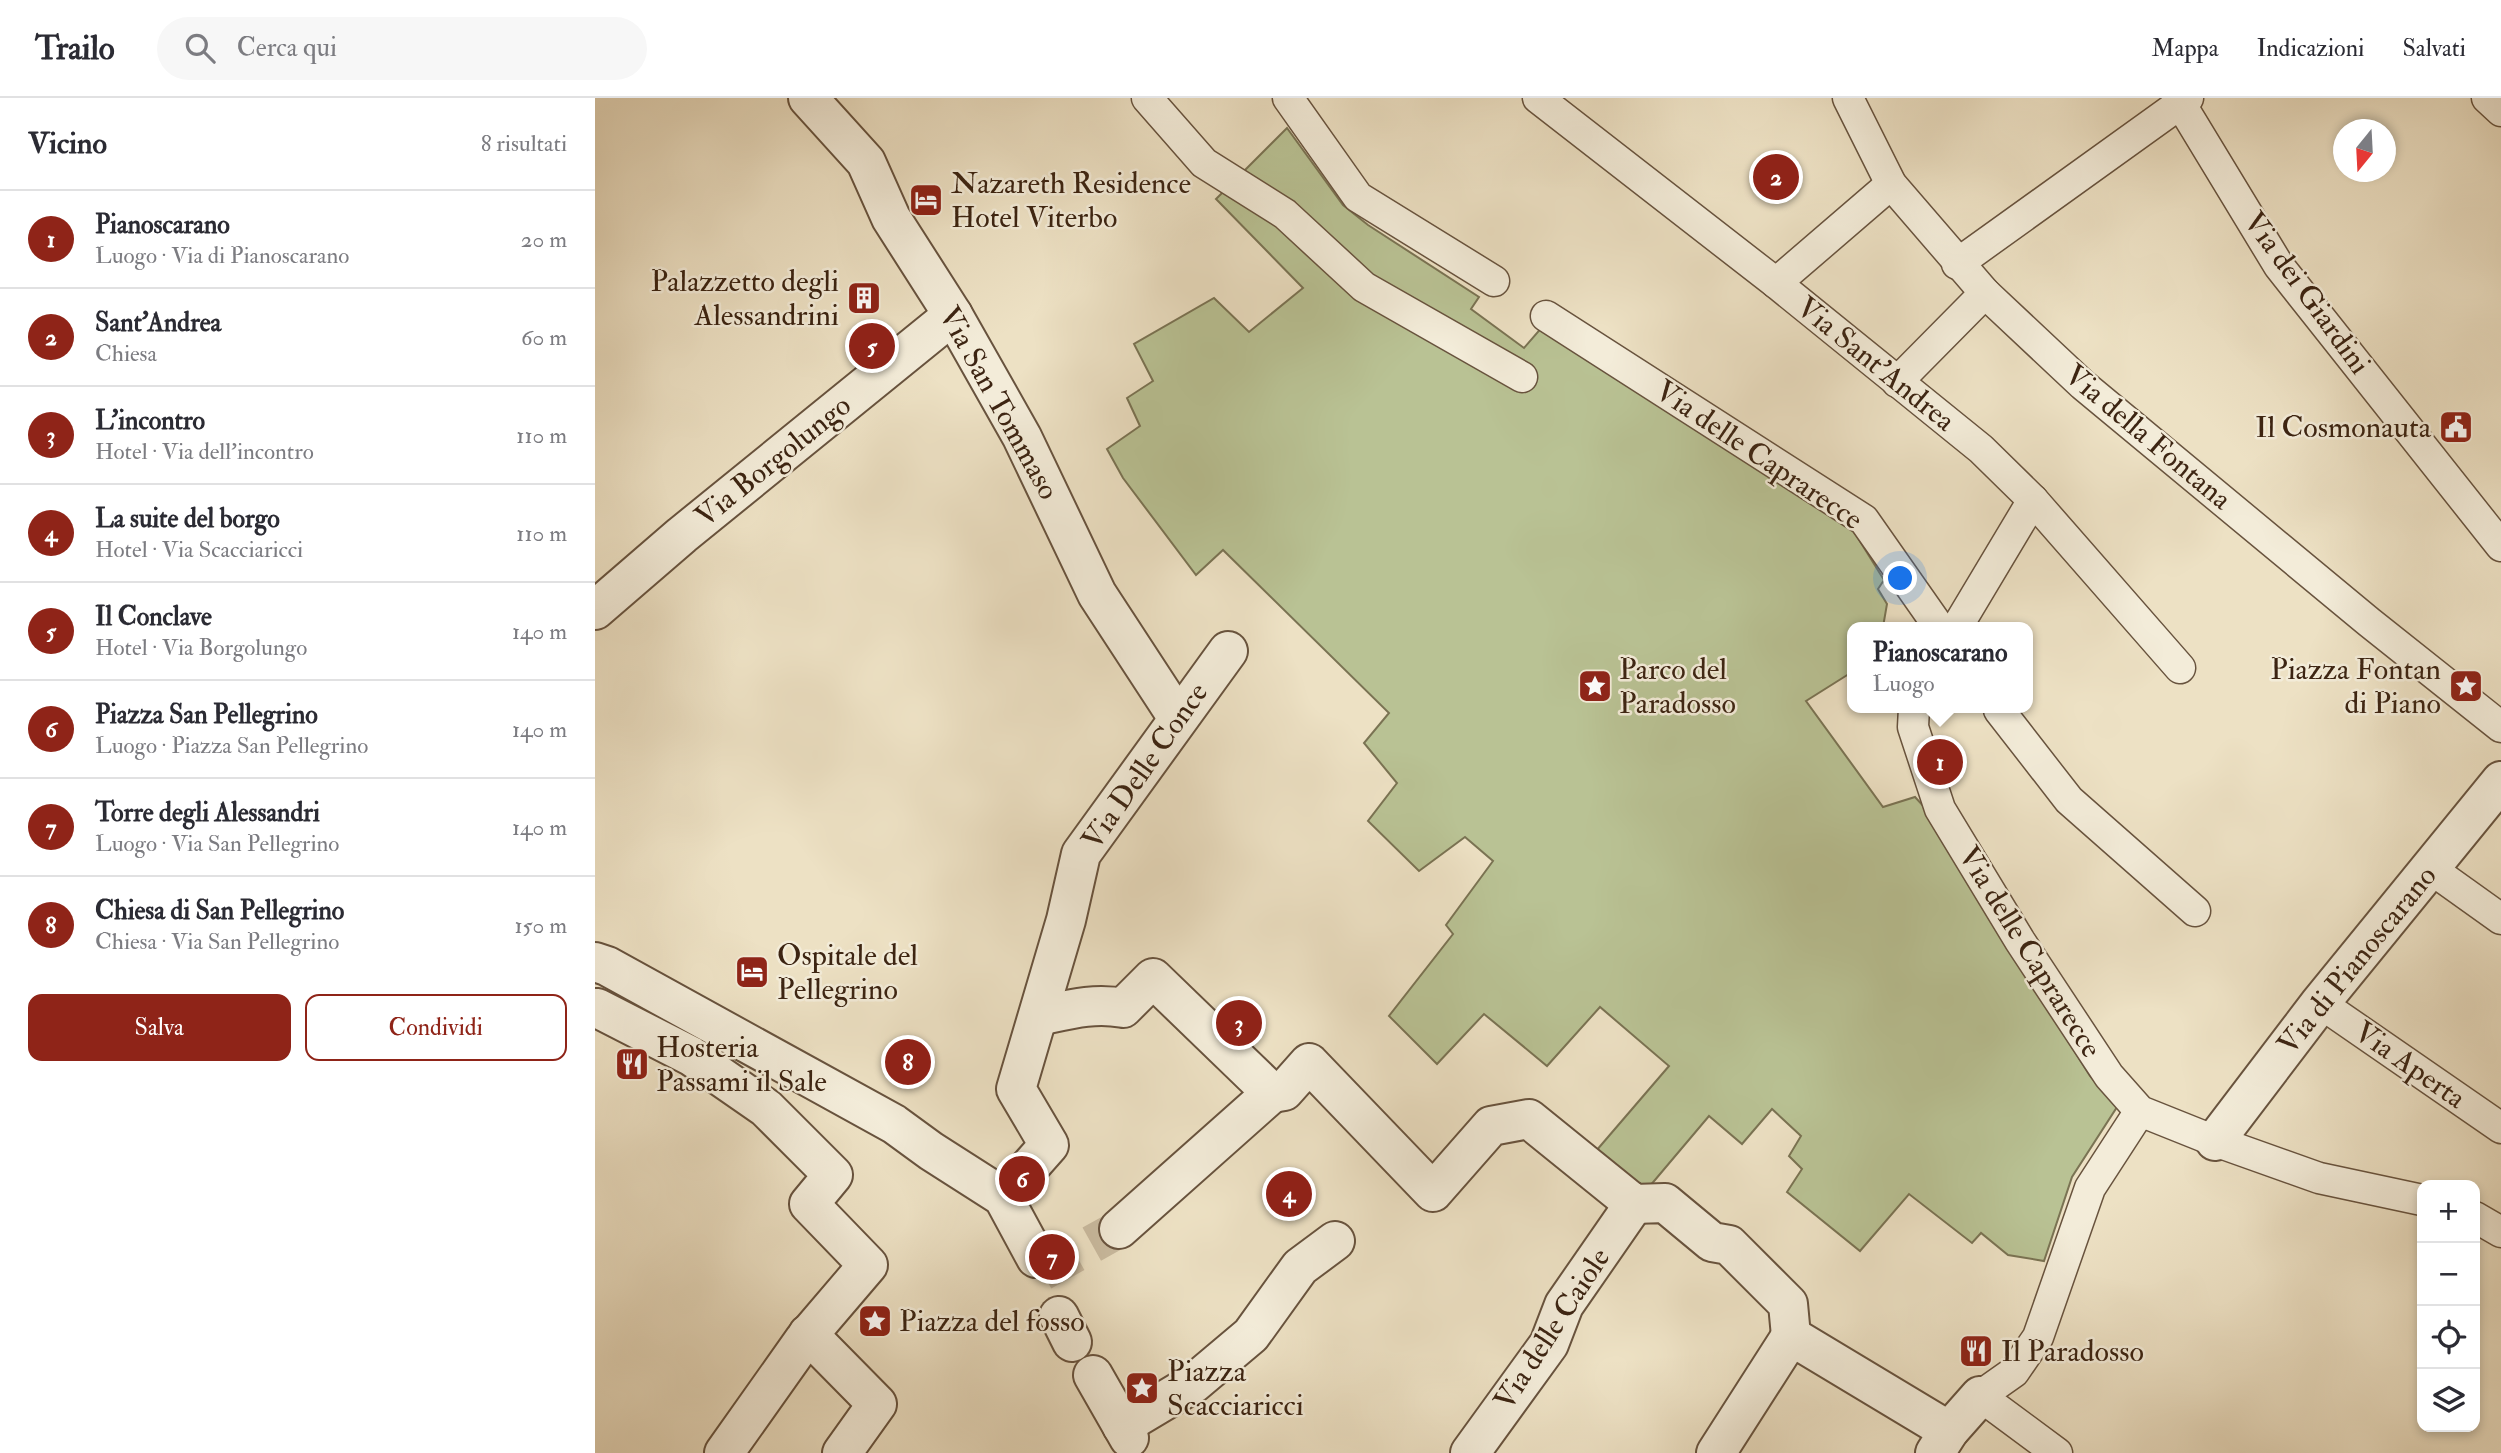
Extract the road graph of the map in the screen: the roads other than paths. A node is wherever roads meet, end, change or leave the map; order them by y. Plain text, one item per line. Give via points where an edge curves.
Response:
1 (808, 98) edge
2 (1147, 98) edge
3 (1288, 98) edge
4 (1538, 98) edge
5 (1849, 98) edge
6 (2487, 98) edge
7 (2182, 99) edge
8 (2501, 111) edge
9 (1891, 184) junction
10 (1957, 264) junction
11 (1494, 281) dead end
12 (1776, 283) junction
13 (1985, 293) junction
14 (953, 315) junction
15 (1546, 316) dead end
16 (1522, 377) dead end
17 (1897, 382) junction
18 (2033, 500) junction
19 (2501, 546) edge
20 (595, 610) edge
21 (1935, 622) edge
22 (1960, 622) edge
23 (1228, 651) dead end
24 (2180, 668) dead end
25 (1914, 713) edge
26 (2001, 713) edge
27 (1178, 718) junction
28 (2501, 727) edge
29 (2501, 781) edge
30 (2431, 869) junction
31 (2195, 911) dead end
32 (2501, 919) edge
33 (595, 962) edge
34 (2320, 1003) junction
35 (597, 1008) dead end
36 (1039, 1016) junction
37 (1272, 1093) junction
38 (2140, 1111) junction
39 (2501, 1128) edge
40 (2215, 1141) junction
41 (1003, 1197) junction
42 (2417, 1199) edge
43 (1633, 1204) junction
44 (2480, 1220) edge
45 (1119, 1229) tunnel mouth
46 (2501, 1233) edge
47 (1335, 1241) dead end
48 (1036, 1258) dead end
49 (808, 1334) junction
50 (1791, 1336) junction
51 (1093, 1376) dead end
52 (1980, 1396) junction
53 (1942, 1442) edge
54 (724, 1453) edge
55 (842, 1453) edge
56 (1470, 1453) edge
57 (1716, 1453) edge
58 (2057, 1453) edge

1 - 14 street, Via San Tommaso via 866,162 891,218
2 - 16 lane via 1205,163 1285,214 1364,287
3 - 11 lane via 1358,197
4 - 12 lane, Via Sant'Andrea
5 - 9 lane, Via della Fontana
6 - 8 lane
7 - 10 lane
7 - 19 lane, Via dei Giardini via 2279,265
9 - 10 lane, Via della Fontana
9 - 12 lane
10 - 13 lane, Via della Fontana
12 - 17 lane, Via Sant'Andrea
13 - 17 lane
13 - 28 lane, Via della Fontana via 2083,385
14 - 20 street, Via Borgolungo
14 - 27 street, Via San Tommaso via 1022,436 1097,594
15 - 21 lane, Via delle Caprarecce via 1864,520
17 - 18 lane, Via Sant'Andrea via 1981,449
18 - 22 lane
18 - 24 lane, Via Sant'Andrea
23 - 27 street, Via Delle Conce
25 - 38 lane, Via delle Caprarecce via 1913,727 1940,809 2020,942 2109,1076
26 - 31 lane via 2069,800
27 - 36 street, Via Delle Conce via 1081,854
29 - 30 street, Via di Pianoscarano
30 - 32 lane
30 - 34 street, Via di Pianoscarano
33 - 41 street via 807,1090 894,1124
34 - 39 lane, Via Aperta
34 - 40 street, Via di Pianoscarano
35 - 49 street via 691,1056 766,1108 833,1175 809,1204 869,1265
36 - 37 street via 1106,1004 1123,1008 1153,978
36 - 41 street, Via Delle Conce via 1016,1089 1049,1145
37 - 43 street via 1284,1091 1309,1063 1433,1192 1491,1126 1529,1119
37 - 45 street
38 - 40 lane, Via delle Caprarecce
38 - 52 lane via 2090,1188 2038,1337 2014,1372
40 - 42 lane, Via delle Caprarecce via 2319,1178
41 - 48 street
43 - 50 street via 1665,1203 1712,1242 1729,1245 1788,1304
43 - 56 street, Via delle Caiole via 1565,1306 1549,1344
44 - 46 lane
47 - 51 street via 1300,1267 1251,1335 1194,1384 1126,1432
49 - 54 street
49 - 55 street via 877,1404
50 - 53 street
50 - 57 street
52 - 53 street
52 - 58 lane

